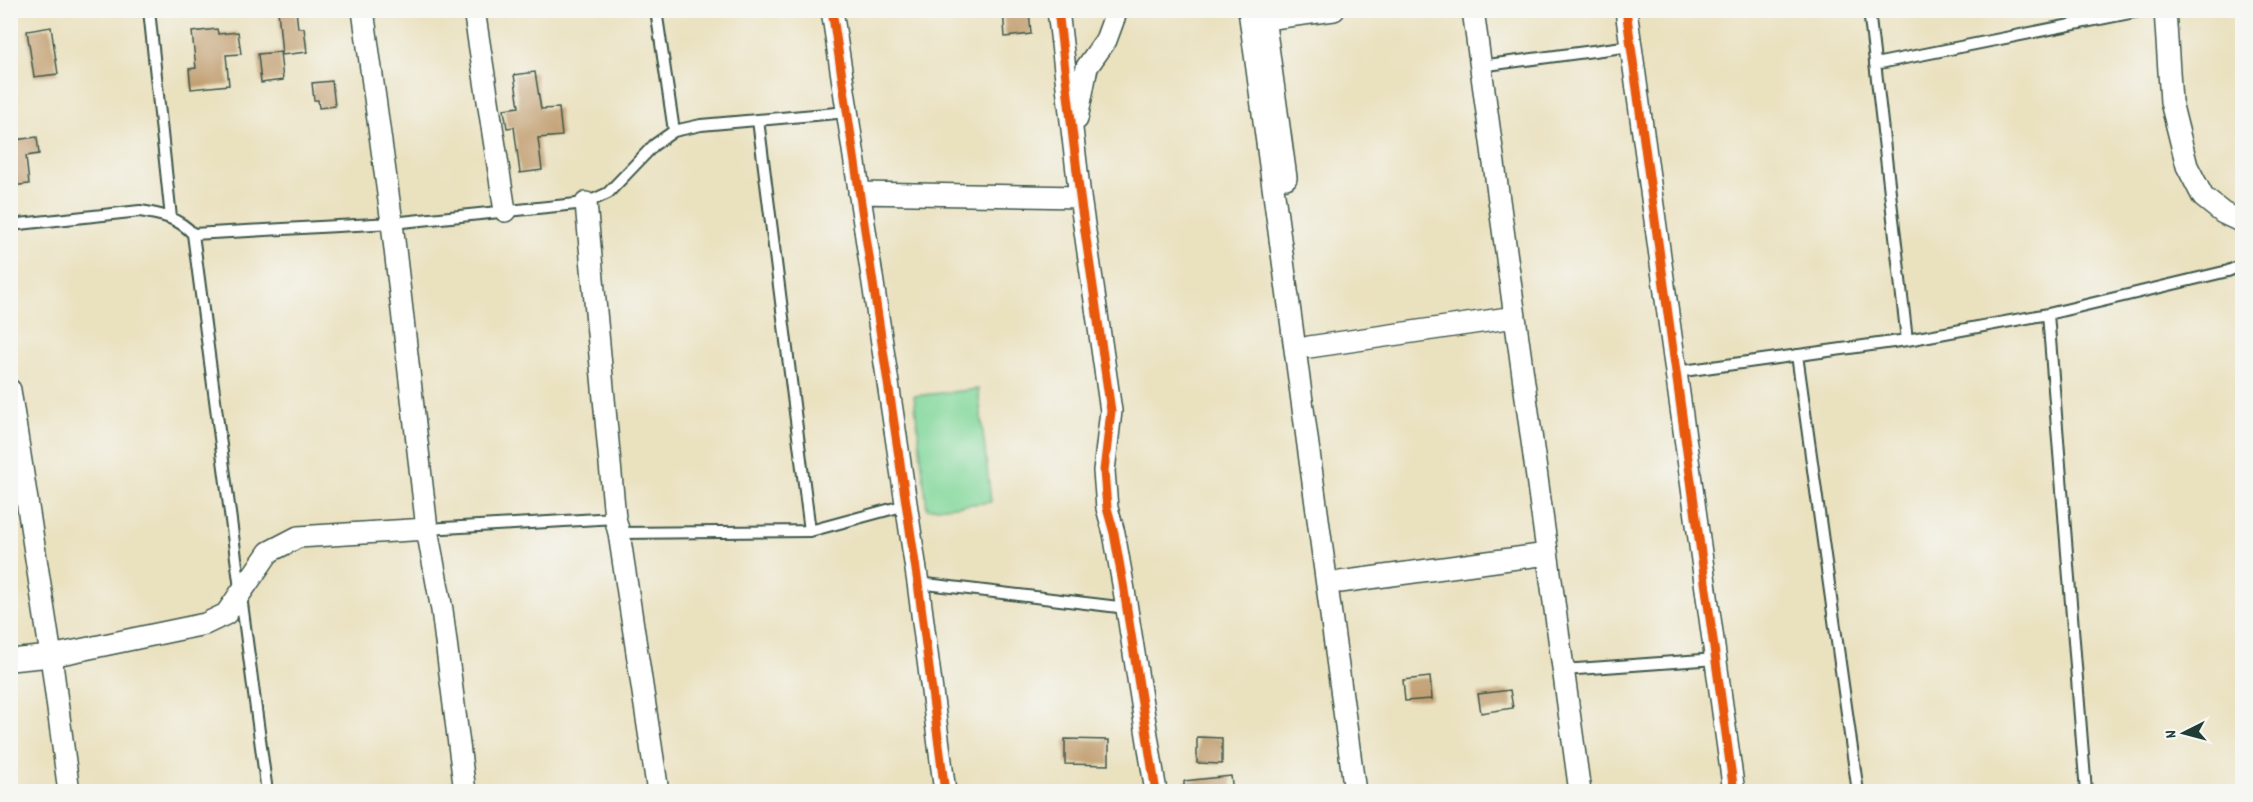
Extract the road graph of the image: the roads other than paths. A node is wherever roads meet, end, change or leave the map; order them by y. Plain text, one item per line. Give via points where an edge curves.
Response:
1 (149, 10) edge
2 (363, 10) edge
3 (474, 10) edge
4 (656, 10) edge
5 (832, 10) edge
6 (1058, 10) edge
7 (1118, 10) edge
8 (1334, 10) edge
9 (1473, 10) edge
10 (1626, 10) edge
11 (1869, 10) edge
12 (2145, 10) edge
13 (2164, 10) edge
14 (1259, 13) edge
15 (1631, 46) junction
16 (1875, 64) junction
17 (1480, 66) junction
18 (848, 112) junction
19 (758, 120) junction
20 (674, 131) junction
21 (1073, 141) junction
22 (859, 193) junction
23 (1080, 198) junction
24 (586, 203) junction
25 (505, 212) junction
26 (171, 218) junction
27 (392, 222) junction
28 (2242, 222) edge
29 (10, 225) edge
30 (193, 234) junction
31 (2242, 265) edge
32 (2048, 314) junction
33 (1515, 317) junction
34 (1906, 340) junction
35 (1309, 347) junction
36 (1797, 355) junction
37 (1676, 372) junction
38 (10, 390) edge
39 (906, 505) junction
40 (617, 526) junction
41 (427, 529) junction
42 (810, 531) junction
43 (1547, 554) junction
44 (1340, 582) junction
45 (918, 583) junction
46 (241, 595) junction
47 (1127, 608) junction
48 (51, 656) junction
49 (1716, 659) junction
50 (10, 660) edge
51 (1563, 669) junction
52 (69, 792) edge
53 (267, 792) edge
54 (465, 792) edge
55 (658, 792) edge
56 (945, 792) edge
57 (1156, 792) edge
58 (1355, 792) edge
59 (1369, 792) edge
60 (1580, 792) edge
61 (1734, 792) edge
62 (1858, 792) edge
63 (2086, 792) edge

1 - 26 lane
2 - 27 street
3 - 25 street
4 - 20 lane
5 - 18 street
6 - 21 street
7 - 21 street via 1106,40 1087,67
8 - 14 street
9 - 17 street
10 - 15 street
11 - 16 lane
12 - 16 lane
13 - 28 street via 2171,102 2187,166 2203,197
14 - 35 street
14 - 58 street
15 - 17 lane
15 - 37 street
16 - 34 lane
17 - 33 street
18 - 19 lane
18 - 22 street
19 - 20 lane
19 - 42 lane
20 - 24 lane via 654,145 608,193
21 - 23 street
22 - 23 street
22 - 39 street
23 - 47 street via 1111,411 1105,491
24 - 25 lane
24 - 40 street
25 - 27 lane
26 - 29 lane via 140,211
26 - 30 lane
27 - 30 lane
27 - 41 street
30 - 46 lane
31 - 32 lane
32 - 34 lane
32 - 63 lane
33 - 35 street
33 - 43 street
34 - 36 lane
35 - 44 street
36 - 37 lane
36 - 62 lane
37 - 49 street
38 - 48 street
39 - 42 lane
39 - 45 street
40 - 41 lane
40 - 42 lane
40 - 55 street
41 - 46 street via 298,537 269,552
41 - 54 street via 442,610
43 - 44 street
43 - 51 street
44 - 59 street
45 - 47 lane
45 - 56 street
46 - 48 street via 226,614 205,624
46 - 53 lane
47 - 57 street
48 - 50 street
48 - 52 street
49 - 51 lane
49 - 61 street
51 - 60 street

